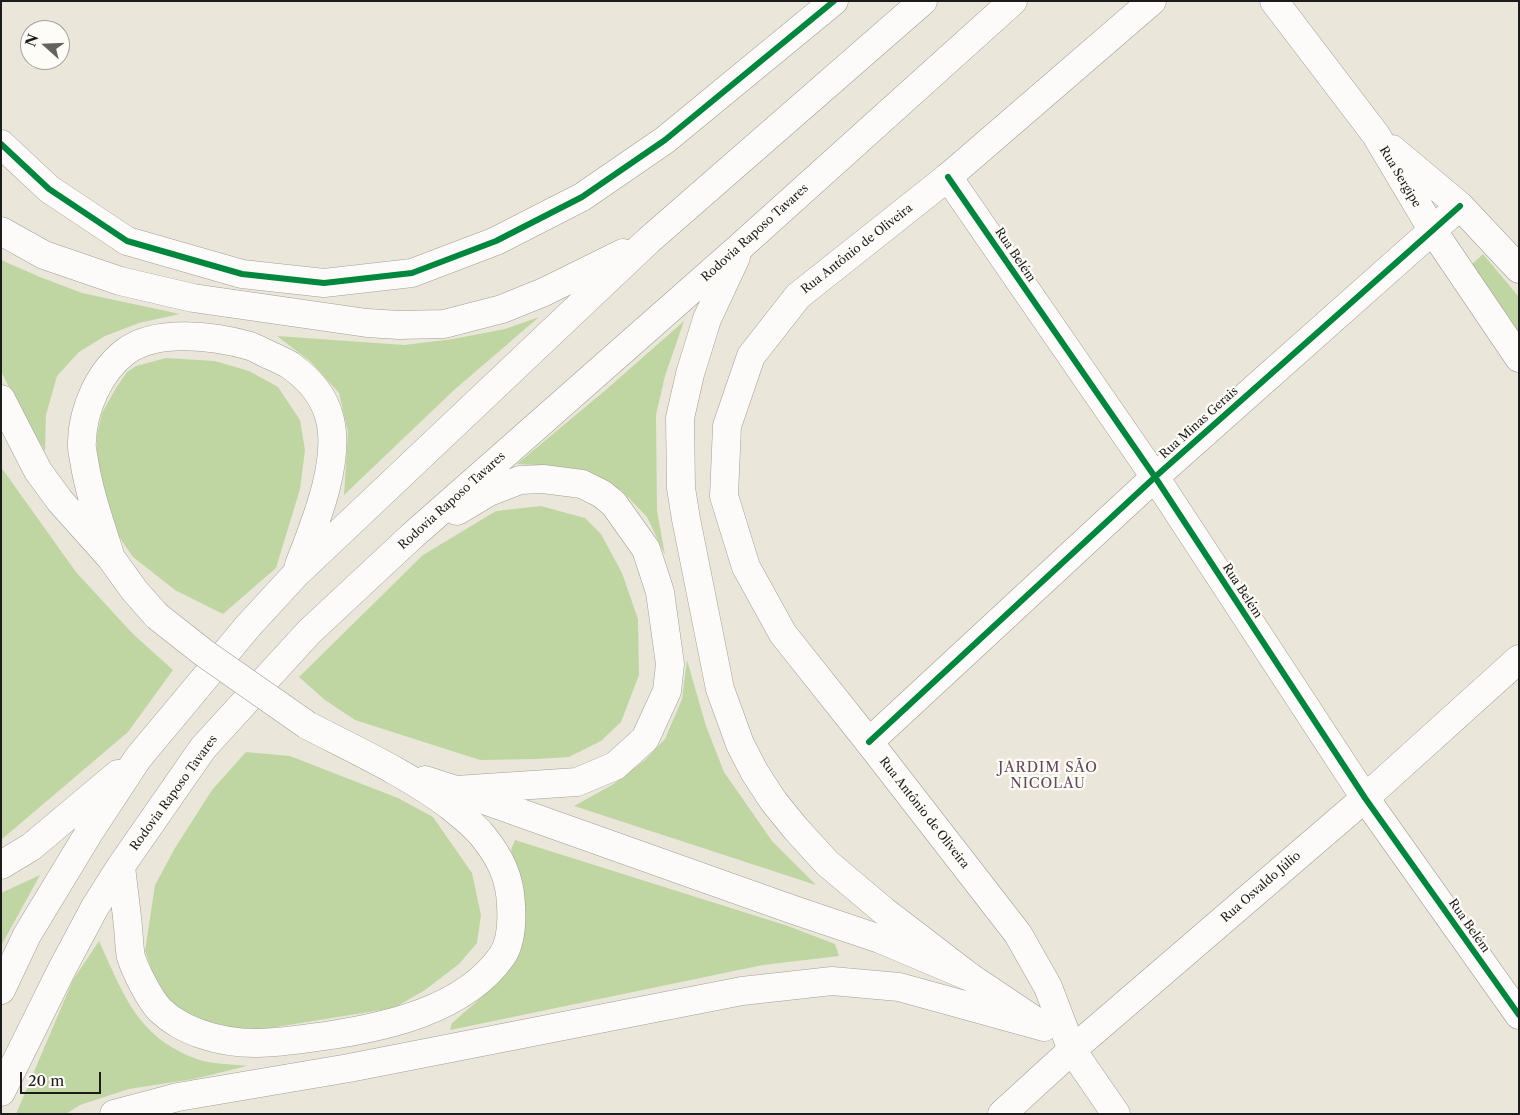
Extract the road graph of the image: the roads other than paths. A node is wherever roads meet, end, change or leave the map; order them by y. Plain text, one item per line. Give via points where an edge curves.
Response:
1 (834, 1) edge
2 (923, 1) edge
3 (1013, 1) edge
4 (1152, 1) edge
5 (1274, 1) edge
6 (1376, 135) junction
7 (1, 144) edge
8 (948, 177) junction
9 (1460, 206) junction
10 (1, 231) edge
11 (1433, 231) junction
12 (649, 240) junction
13 (742, 246) junction
14 (1519, 269) edge
15 (1519, 358) edge
16 (1, 399) edge
17 (1, 445) edge
18 (38, 471) junction
19 (1154, 478) junction
20 (412, 536) junction
21 (111, 558) junction
22 (296, 574) junction
23 (1519, 659) edge
24 (870, 742) junction
25 (138, 758) junction
26 (396, 771) junction
27 (456, 790) junction
28 (1365, 798) junction
29 (1, 865) edge
30 (121, 866) junction
31 (970, 977) junction
32 (1, 990) edge
33 (1519, 1016) edge
34 (1044, 1027) junction
35 (1072, 1050) junction
36 (1, 1092) edge
37 (114, 1114) edge
38 (1002, 1114) edge
39 (1116, 1114) edge

1 - 7 main road via 665,140 582,197 496,241 412,273 324,283 242,274 127,241 50,189
2 - 12 main road
3 - 13 main road, Rodovia Raposo Tavares
4 - 8 main road, Rua Antônio de Oliveira
5 - 6 main road, Rua Sergipe
6 - 9 main road
6 - 11 main road, Rua Sergipe
8 - 19 main road, Rua Belém
8 - 24 main road, Rua Antônio de Oliveira via 798,296 750,356 726,426 724,496 746,567 783,634
9 - 11 main road, Rua Minas Gerais
9 - 14 main road
10 - 12 main road via 44,256 120,281 202,299 399,326 444,324 502,309
11 - 15 main road, Rua Sergipe
11 - 19 main road, Rua Minas Gerais
12 - 22 main road
13 - 20 main road, Rodovia Raposo Tavares
13 - 31 main road via 707,319 680,418 681,488 720,689 740,744 755,773 796,829 827,863
16 - 18 main road
17 - 18 main road
18 - 21 main road
19 - 24 main road, Rua Minas Gerais
19 - 28 main road, Rua Belém
20 - 27 main road via 489,492 520,480 582,484 602,494 628,522 646,549 660,592 670,664 667,691 645,739 615,766 577,782
20 - 30 main road, Rodovia Raposo Tavares via 309,632 203,748
21 - 22 main road via 86,474 82,442 87,410 98,384 126,351 145,342 183,336 209,337 251,347 290,365 315,387 329,416 333,448 326,486
21 - 26 main road, bridge via 157,616 204,653 307,725
22 - 25 main road
23 - 28 main road, Rua Osvaldo Júlio
24 - 35 main road, Rua Antônio de Oliveira via 1018,934 1048,987
25 - 29 main road via 31,846
25 - 32 main road via 27,935
26 - 27 main road
26 - 30 main road via 438,798 482,834 502,863 510,887 512,912 510,934 503,955 476,984 398,1022 340,1034 247,1044 214,1038 180,1026 159,1009 131,957
27 - 31 main road via 880,939
28 - 33 main road, Rua Belém
28 - 35 main road, Rua Osvaldo Júlio
30 - 36 main road, Rodovia Raposo Tavares via 95,907
31 - 34 main road
34 - 35 main road
34 - 37 main road via 899,987 832,981 742,992 348,1068 178,1097
35 - 38 main road, Rua Osvaldo Júlio
35 - 39 main road

